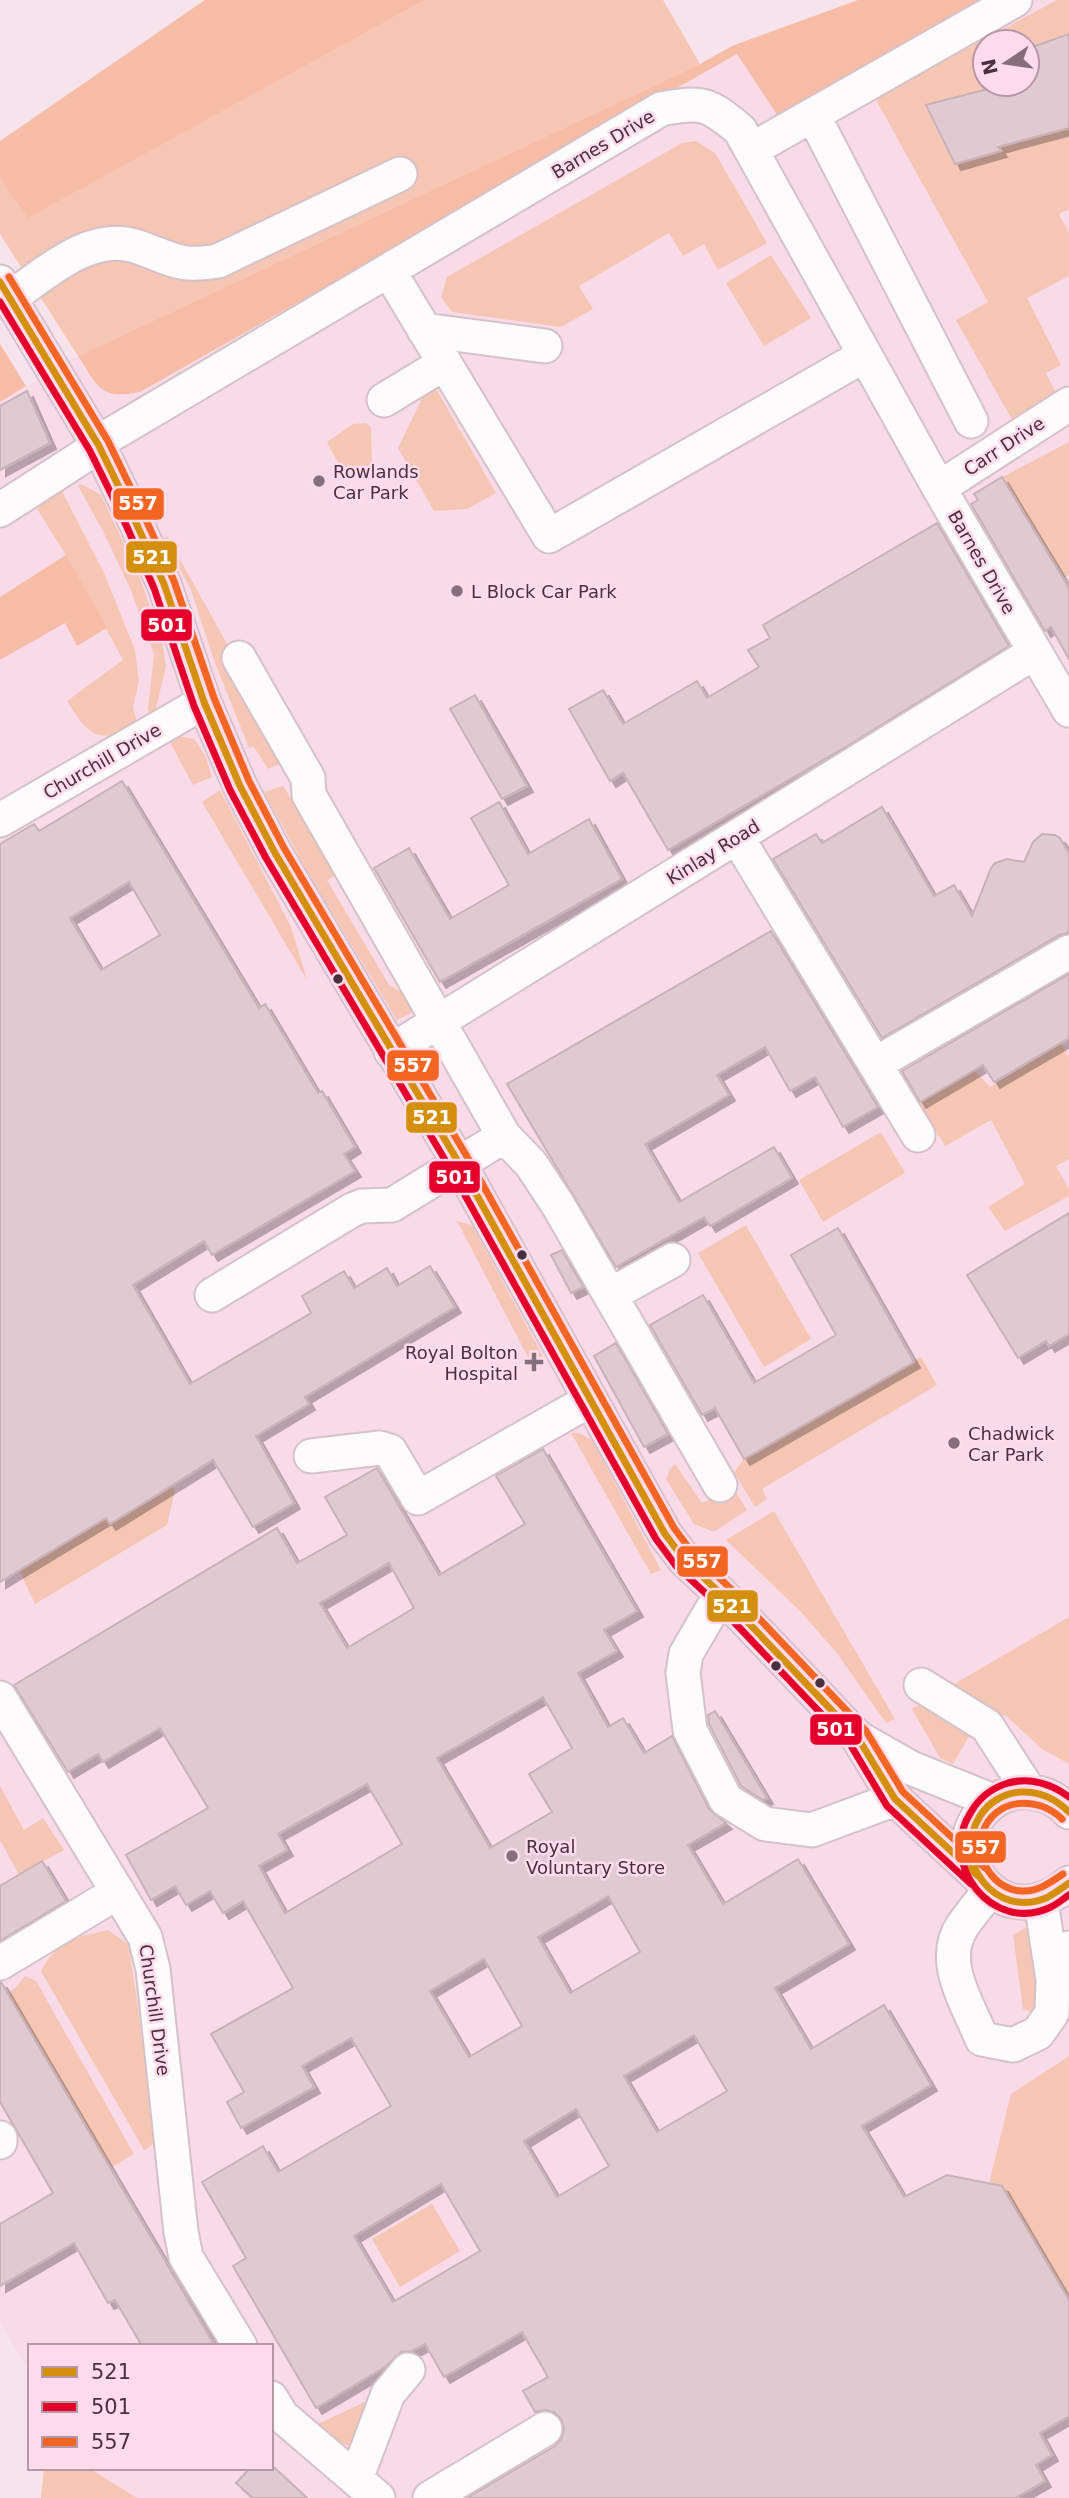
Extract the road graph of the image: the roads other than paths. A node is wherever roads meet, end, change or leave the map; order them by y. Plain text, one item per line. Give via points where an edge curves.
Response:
1 (1015, 0) edge
2 (813, 115) junction
3 (751, 150) junction
4 (400, 174) dead end
5 (388, 271) junction
6 (5, 290) edge
7 (424, 330) junction
8 (545, 346) dead end
9 (865, 355) junction
10 (445, 363) junction
11 (384, 400) dead end
12 (1069, 404) edge
13 (971, 421) dead end
14 (98, 444) junction
15 (939, 488) junction
16 (0, 510) edge
17 (1035, 652) junction
18 (239, 659) dead end
19 (204, 702) junction
20 (1069, 710) edge
21 (0, 820) edge
22 (737, 837) junction
23 (1069, 952) edge
24 (438, 1022) junction
25 (391, 1051) junction
26 (875, 1064) junction
27 (918, 1135) dead end
28 (504, 1136) junction
29 (460, 1165) junction
30 (673, 1260) dead end
31 (610, 1295) junction
32 (212, 1296) dead end
33 (590, 1400) junction
34 (311, 1456) dead end
35 (720, 1485) dead end
36 (722, 1594) junction
37 (920, 1685) dead end
38 (0, 1698) edge
39 (858, 1738) junction
40 (1030, 1791) junction
41 (895, 1799) junction
42 (993, 1801) junction
43 (1069, 1812) edge
44 (984, 1883) junction
45 (118, 1892) junction
46 (1059, 1893) edge
47 (5, 1948) edge
48 (1069, 1948) edge
49 (1053, 1980) junction
50 (239, 2344) edge
51 (408, 2370) dead end
52 (273, 2401) edge
53 (545, 2429) dead end
54 (367, 2489) edge
55 (430, 2498) edge

1 - 2 street
2 - 3 street
2 - 13 street
3 - 5 street, Barnes Drive via 740,130 716,110 689,103 661,109
3 - 9 street, Barnes Drive
4 - 6 street via 218,261 174,262 118,243 94,247
5 - 7 street
5 - 14 street, Barnes Drive
6 - 14 street
7 - 8 street
7 - 10 street
9 - 10 street via 549,536
9 - 15 street, Barnes Drive
10 - 11 street
12 - 15 street, Carr Drive
14 - 16 street, Barnes Drive
14 - 19 street via 164,584
15 - 17 street, Barnes Drive
17 - 20 street, Barnes Drive
17 - 22 street, Kinlay Road
18 - 24 street via 308,778 309,795
19 - 21 street, Churchill Drive
19 - 25 street via 275,853
22 - 24 street, Kinlay Road
22 - 26 street
23 - 26 street
24 - 25 street, Kinlay Road
24 - 28 street
25 - 29 street
26 - 27 street
28 - 29 street
28 - 31 street via 531,1164
29 - 32 street via 392,1205 352,1210
29 - 33 street
30 - 31 street
31 - 35 street
33 - 34 street via 418,1498 390,1451 380,1448
33 - 36 street via 665,1534
36 - 39 street
36 - 41 street via 686,1654 683,1673 690,1731 726,1800 765,1824 812,1830
37 - 40 street via 987,1726
38 - 45 street, Churchill Drive
39 - 41 street
39 - 42 street via 911,1768
40 - 42 street
40 - 43 street via 1047,1795
41 - 44 street
42 - 44 street via 981,1813 970,1844 971,1861
44 - 46 street via 1006,1899 1024,1903
44 - 49 street via 961,1927 953,1969 982,2039 1013,2045 1038,2033 1052,2013
45 - 47 street
45 - 50 street, Churchill Drive via 145,1937 153,1969 186,2257
46 - 49 street
48 - 49 street
51 - 54 street via 388,2394
52 - 54 street via 282,2416
53 - 55 street

